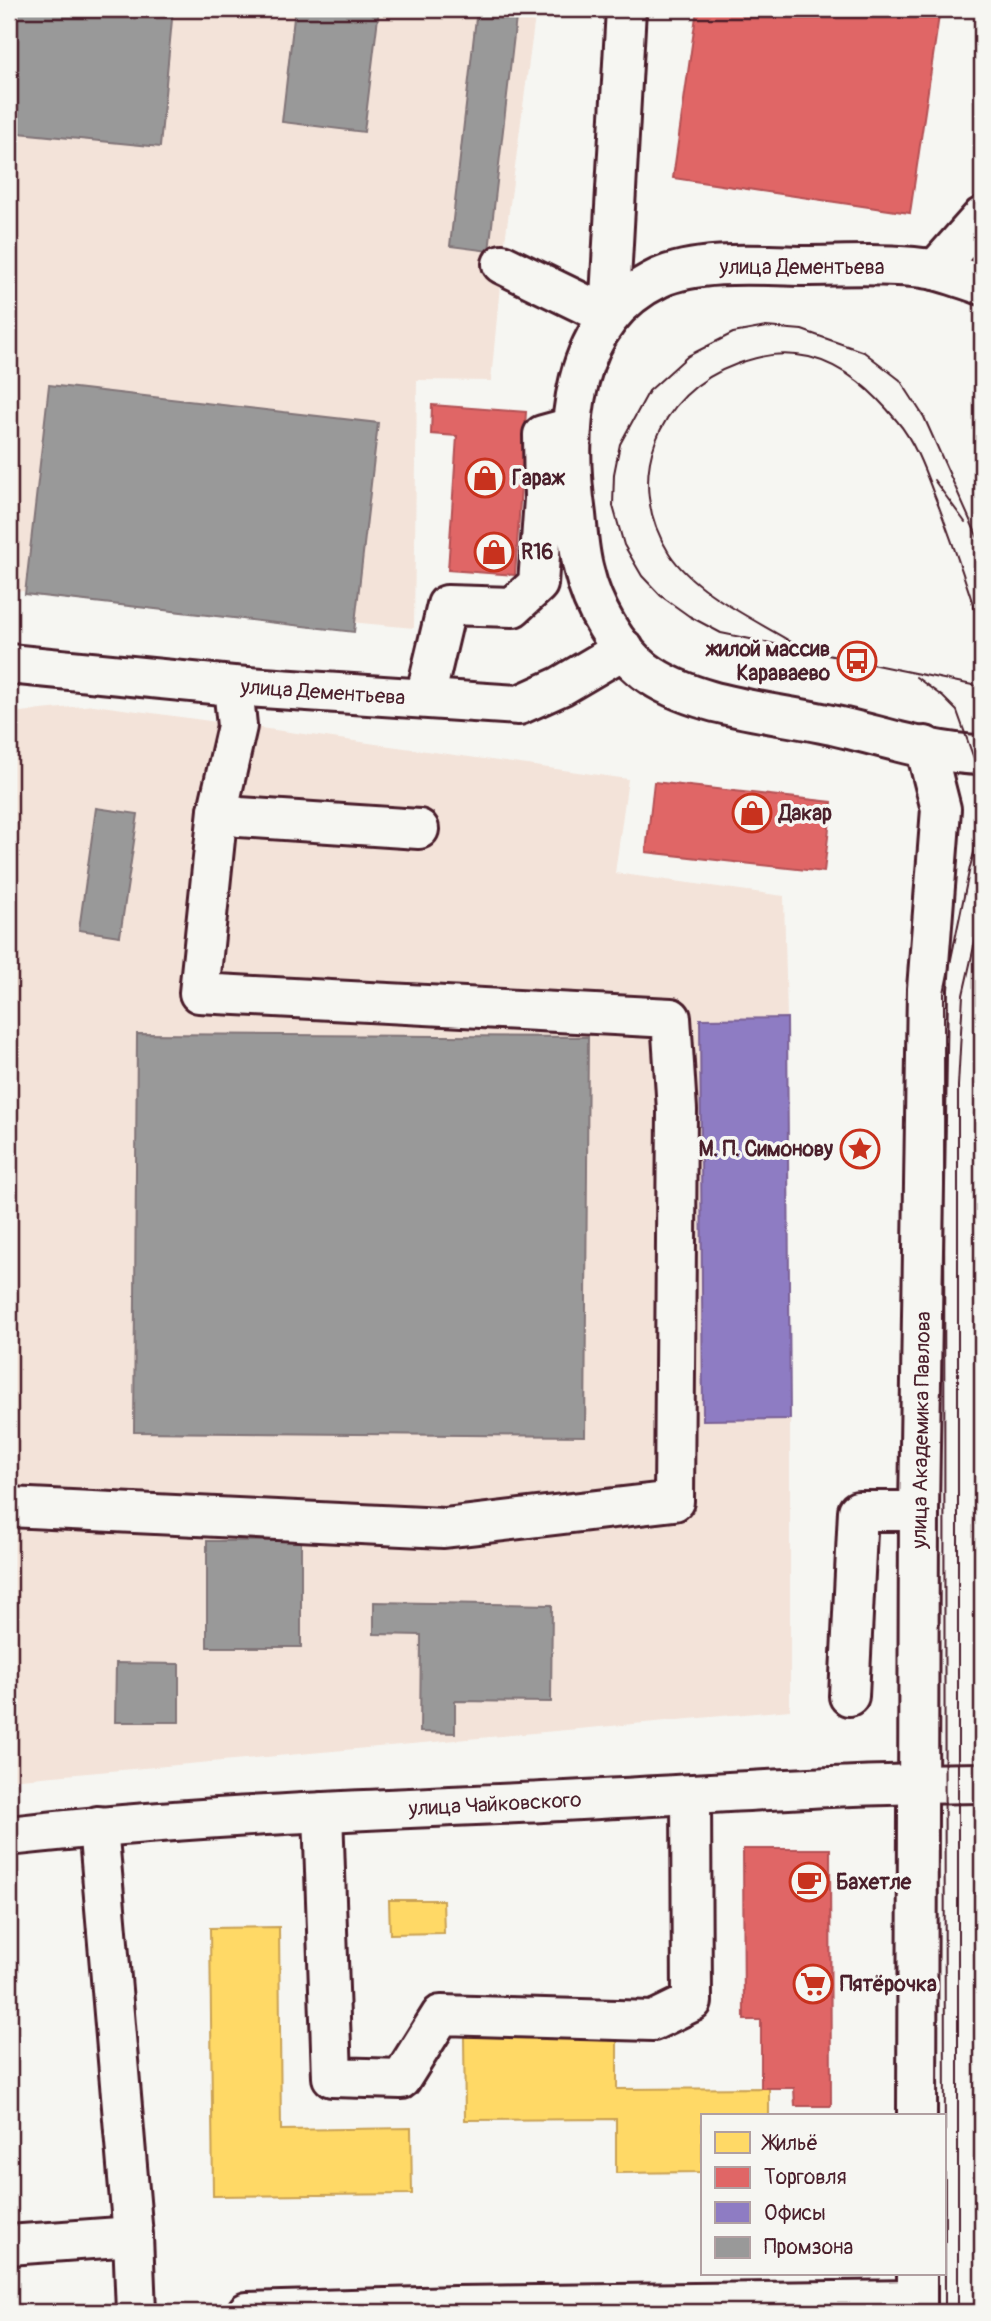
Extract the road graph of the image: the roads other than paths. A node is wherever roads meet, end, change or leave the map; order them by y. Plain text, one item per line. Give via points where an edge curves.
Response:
1 (626, 9) edge
2 (982, 217) edge
3 (502, 264) dead end
4 (934, 270) junction
5 (982, 285) edge
6 (608, 316) junction
7 (572, 427) junction
8 (624, 649) junction
9 (9, 664) edge
10 (9, 672) edge
11 (233, 686) junction
12 (425, 698) junction
13 (925, 746) junction
14 (982, 755) edge
15 (218, 810) junction
16 (419, 829) dead end
17 (9, 1507) edge
18 (919, 1511) junction
19 (849, 1696) dead end
20 (918, 1783) junction
21 (982, 1783) edge
22 (691, 1795) junction
23 (323, 1812) junction
24 (99, 1826) junction
25 (9, 1836) edge
26 (917, 2114) edge
27 (132, 2236) junction
28 (9, 2245) edge
29 (917, 2295) edge
30 (661, 2308) edge
31 (456, 2309) edge
32 (136, 2312) edge
33 (247, 2312) edge

1 - 6 main road
2 - 4 main road
3 - 6 main road
4 - 5 main road, улица Дементьева
4 - 6 main road, улица Дементьева via 735,264 696,268 660,277
6 - 7 main road, улица Дементьева via 587,352 573,401
7 - 8 main road, улица Дементьева via 570,476 584,573 607,630
7 - 12 main road via 543,435 538,584 513,607 447,605
8 - 12 main road, улица Дементьева via 519,705
8 - 13 main road, улица Дементьева via 645,670 696,698
9 - 10 main road
9 - 11 main road, улица Дементьева
11 - 12 main road, улица Дементьева
11 - 15 main road via 237,726
13 - 14 main road, улица Дементьева
13 - 18 main road, улица Академика Павлова via 941,809 927,989
15 - 16 main road via 239,817
15 - 17 main road via 199,993 671,1018 677,1110 674,1501 444,1528
18 - 19 main road via 858,1511
18 - 20 main road, улица Академика Павлова
20 - 21 main road, улица Чайковского
20 - 22 main road, улица Чайковского
20 - 26 main road, улица Академика Павлова
22 - 23 main road, улица Чайковского
22 - 23 main road via 692,2002 653,2021 441,2015 401,2079 331,2077
23 - 24 main road, улица Чайковского
24 - 25 main road, улица Чайковского
24 - 27 main road
27 - 28 main road
27 - 32 main road
29 - 30 main road
30 - 31 main road
31 - 33 main road

